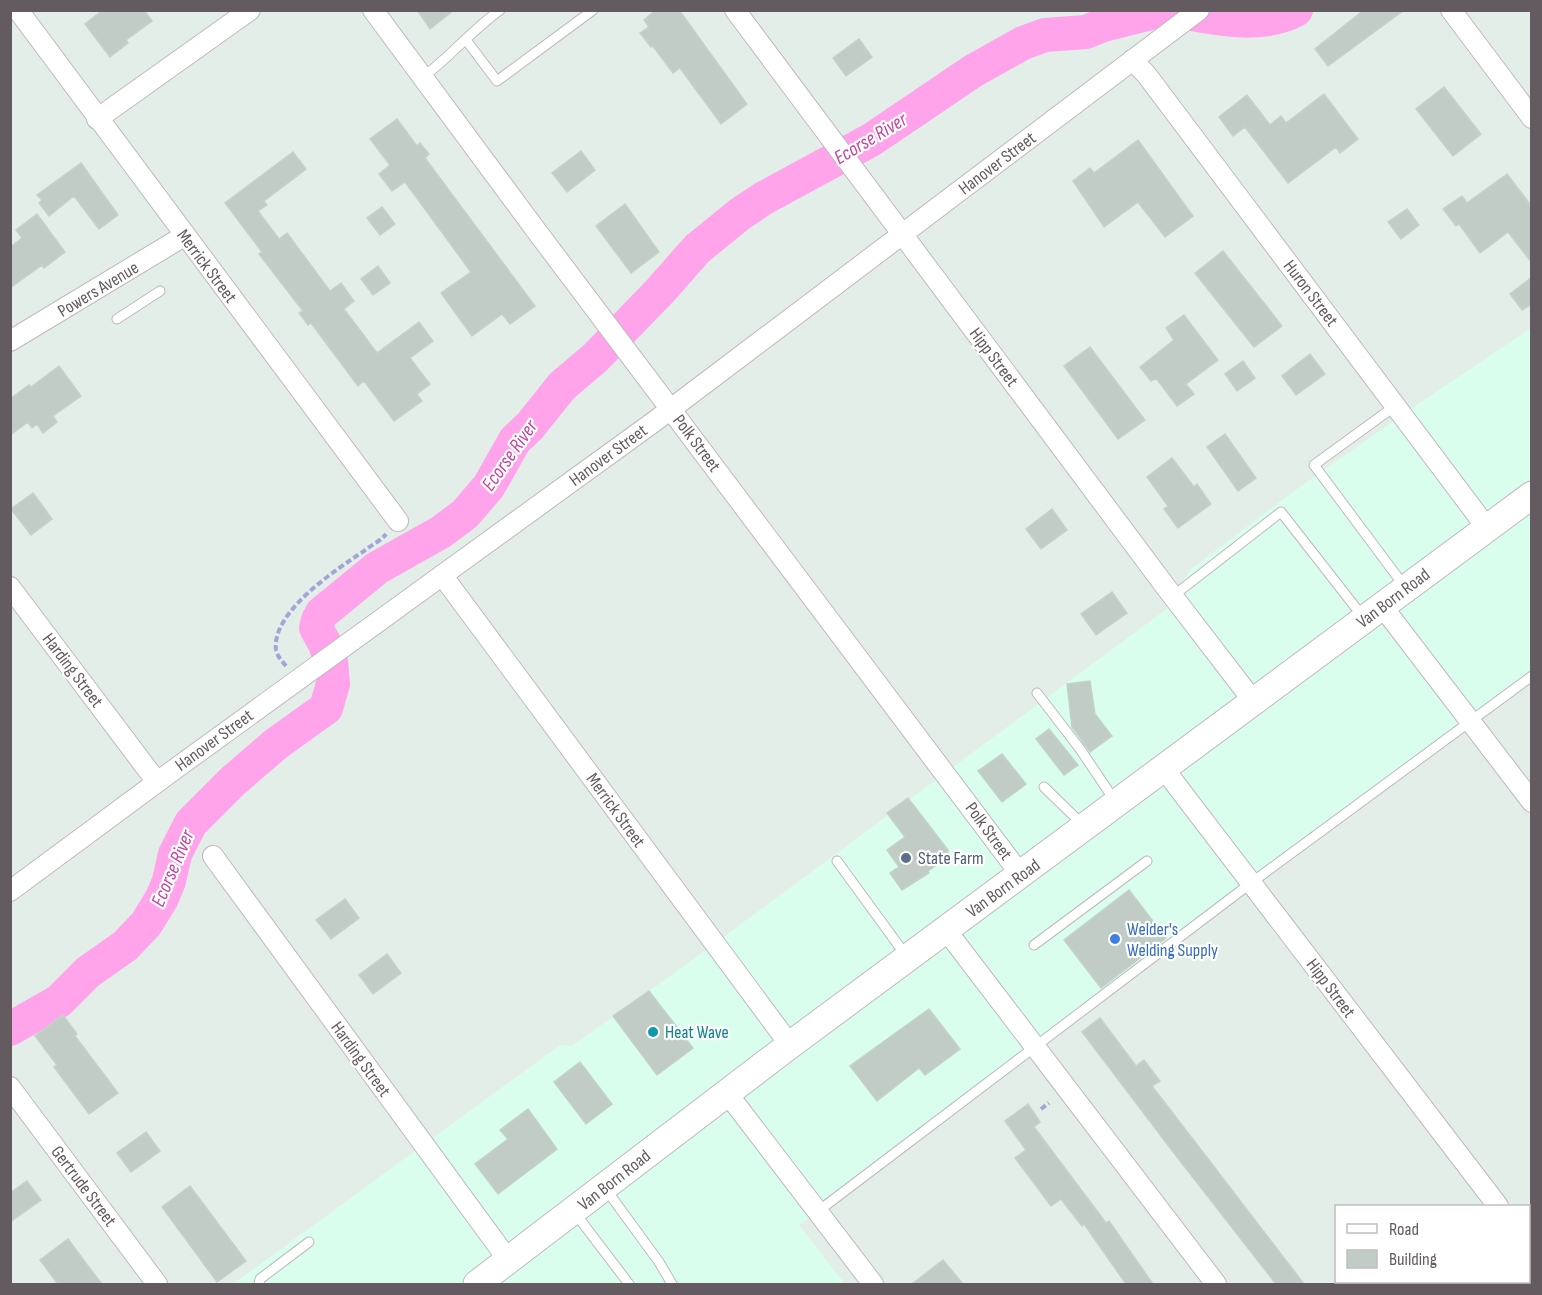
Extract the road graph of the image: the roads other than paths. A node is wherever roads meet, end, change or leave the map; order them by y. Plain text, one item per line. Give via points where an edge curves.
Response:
1 (18, 10) edge
2 (250, 10) edge
3 (374, 10) edge
4 (500, 10) edge
5 (593, 10) edge
6 (735, 10) edge
7 (1199, 10) edge
8 (1451, 10) edge
9 (486, 15) edge
10 (466, 40) junction
11 (1132, 60) junction
12 (423, 77) junction
13 (1532, 118) edge
14 (97, 119) junction
15 (903, 235) junction
16 (184, 236) junction
17 (160, 291) dead end
18 (117, 319) dead end
19 (10, 341) edge
20 (1395, 406) junction
21 (671, 409) junction
22 (1532, 495) edge
23 (397, 520) road end
24 (1486, 528) junction
25 (442, 574) junction
26 (10, 587) edge
27 (1406, 588) junction
28 (1173, 596) junction
29 (1373, 612) junction
30 (1532, 675) edge
31 (1037, 693) dead end
32 (1254, 702) junction
33 (1469, 721) junction
34 (1164, 769) junction
35 (157, 782) junction
36 (1044, 787) dead end
37 (1532, 802) edge
38 (1117, 804) junction
39 (1086, 827) junction
40 (213, 856) dead end
41 (837, 861) dead end
42 (1148, 861) dead end
43 (1021, 875) junction
44 (1251, 883) junction
45 (10, 891) edge
46 (946, 930) junction
47 (1034, 945) dead end
48 (908, 958) junction
49 (790, 1045) junction
50 (1035, 1046) junction
51 (10, 1087) edge
52 (727, 1093) junction
53 (604, 1187) junction
54 (1497, 1205) edge
55 (573, 1211) junction
56 (818, 1212) junction
57 (309, 1242) dead end
58 (509, 1261) junction
59 (157, 1284) edge
60 (259, 1284) edge
61 (477, 1284) edge
62 (629, 1284) edge
63 (672, 1284) edge
64 (873, 1284) edge
65 (1216, 1284) edge

1 - 14 street, Merrick Street
2 - 14 street
3 - 12 street, Polk Street
4 - 9 lane
5 - 10 lane via 497,81
6 - 15 street, Hipp Street
7 - 11 street, Hanover Street
8 - 13 street
9 - 10 lane
10 - 12 lane
11 - 15 street, Hanover Street
11 - 20 street, Huron Street
12 - 21 street, Polk Street
14 - 16 street, Merrick Street
15 - 21 street, Hanover Street
15 - 28 street, Hipp Street
16 - 19 street, Powers Avenue
16 - 23 street, Merrick Street
17 - 18 lane
20 - 24 street, Huron Street
20 - 27 lane via 1314,465
21 - 25 street, Hanover Street
21 - 43 street, Polk Street
22 - 24 main road, Van Born Road
24 - 27 main road, Van Born Road
25 - 35 street, Hanover Street
25 - 49 street, Merrick Street
26 - 35 street, Harding Street
27 - 29 main road, Van Born Road
28 - 29 lane via 1281,512
28 - 32 street, Hipp Street
29 - 32 main road, Van Born Road
29 - 33 street
30 - 33 lane
31 - 38 lane
32 - 34 main road, Van Born Road
33 - 37 street
33 - 44 lane
34 - 38 main road, Van Born Road
34 - 44 street, Hipp Street
35 - 45 street, Hanover Street
36 - 39 lane
38 - 39 main road, Van Born Road
39 - 43 main road, Van Born Road
40 - 58 street, Harding Street
41 - 48 lane
42 - 47 lane
43 - 46 main road, Van Born Road
44 - 50 lane
44 - 54 street, Hipp Street
46 - 48 main road, Van Born Road
46 - 50 street
48 - 49 main road, Van Born Road
49 - 52 main road, Van Born Road
50 - 56 lane
50 - 65 street
51 - 59 street, Gertrude Street
52 - 53 main road, Van Born Road
52 - 56 street
53 - 55 main road, Van Born Road
53 - 63 lane
55 - 58 main road, Van Born Road
55 - 62 lane
56 - 64 street
57 - 60 lane via 260,1279
58 - 61 main road, Van Born Road

